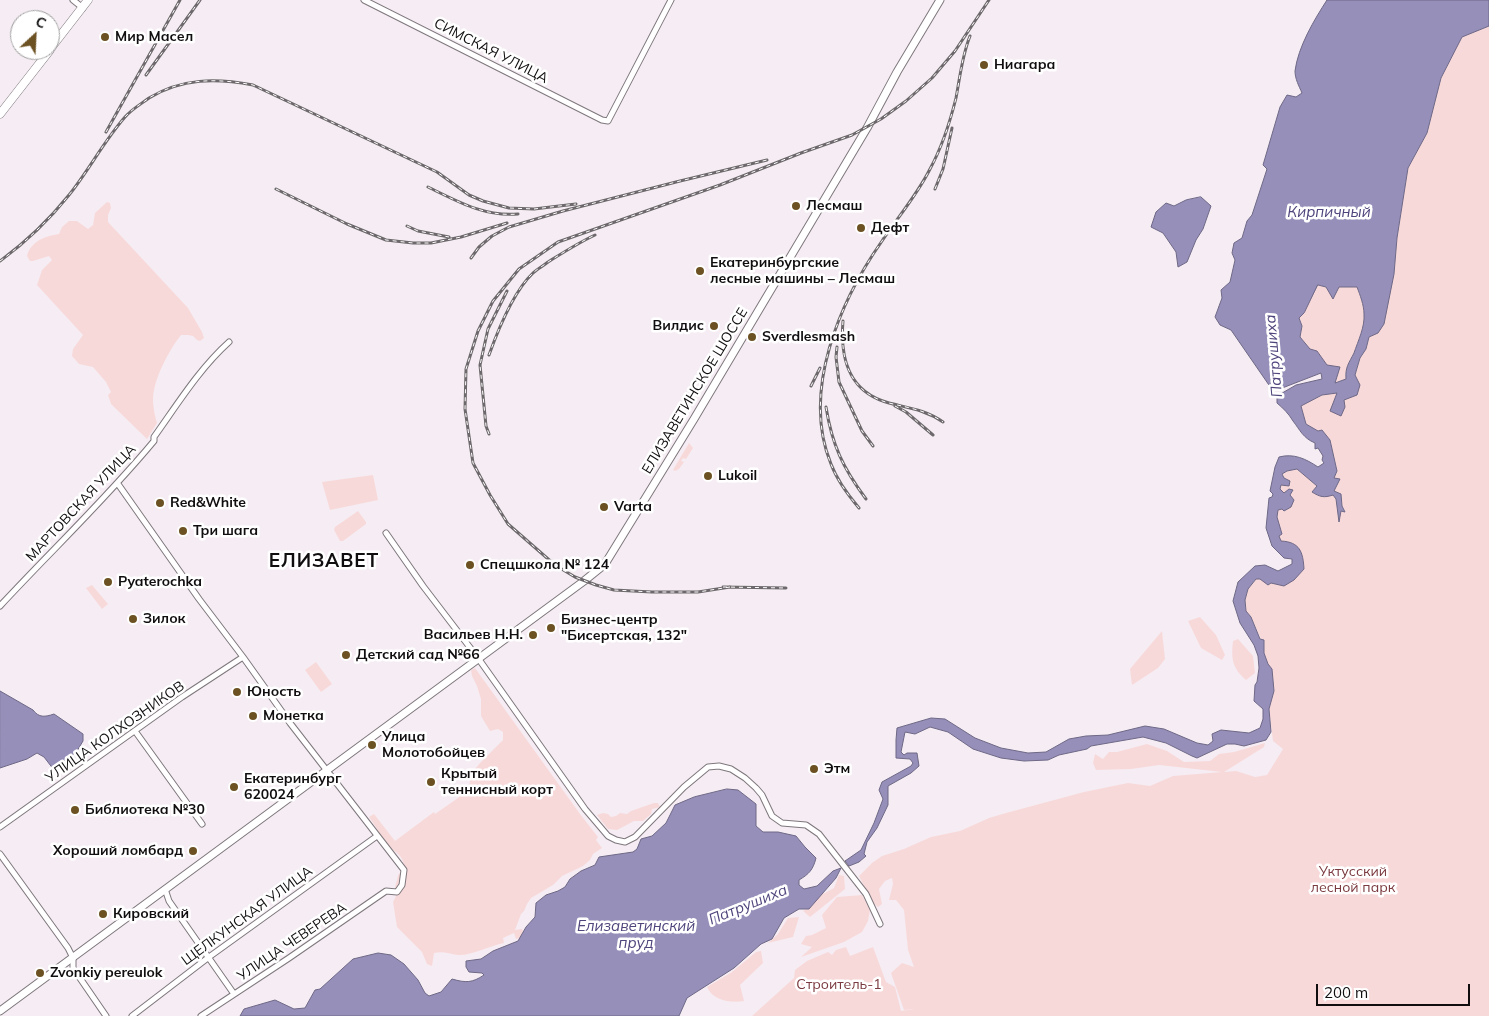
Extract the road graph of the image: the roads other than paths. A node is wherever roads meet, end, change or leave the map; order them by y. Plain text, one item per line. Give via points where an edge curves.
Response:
1 (73, 0) edge
2 (88, 0) edge
3 (364, 0) edge
4 (671, 0) edge
5 (940, 0) edge
6 (82, 8) junction
7 (60, 37) edge
8 (42, 60) edge
9 (0, 114) edge
10 (228, 342) dead end
11 (118, 484) junction
12 (386, 532) dead end
13 (0, 606) edge
14 (243, 657) junction
15 (478, 658) junction
16 (135, 731) junction
17 (327, 771) junction
18 (202, 824) dead end
19 (0, 827) edge
20 (377, 836) junction
21 (0, 854) edge
22 (165, 889) junction
23 (880, 924) dead end
24 (209, 957) junction
25 (73, 958) junction
26 (234, 994) junction
27 (0, 1011) edge
28 (106, 1016) edge
29 (132, 1016) edge
30 (201, 1016) edge

1 - 6 street
2 - 6 main road
3 - 4 street, СИМСКАЯ УЛИЦА via 608,121
5 - 15 main road, ЕЛИЗАВЕТИНСКОЕ ШОССЕ via 867,128 605,564
6 - 7 main road
8 - 9 main road
10 - 11 street, МАРТОВСКАЯ УЛИЦА via 203,369 154,441
11 - 13 street, МАРТОВСКАЯ УЛИЦА
11 - 14 street
12 - 15 street
14 - 16 street, УЛИЦА КОЛХОЗНИКОВ
14 - 17 street
15 - 17 main road, ЕЛИЗАВЕТИНСКОЕ ШОССЕ
15 - 23 street via 585,810 608,836 625,842 635,837 684,786 708,767 731,769 756,788 772,816 782,823 806,825 819,834 866,894
16 - 18 street
16 - 19 street, УЛИЦА КОЛХОЗНИКОВ
17 - 20 street
17 - 22 main road, ЕЛИЗАВЕТИНСКОЕ ШОССЕ
20 - 24 street, ЩЕЛКУНСКАЯ УЛИЦА
20 - 26 street, УЛИЦА ЧЕВЕРЕВА via 404,870 402,885 397,892 386,891
21 - 25 street
22 - 24 street via 169,901
22 - 25 main road, ЕЛИЗАВЕТИНСКОЕ ШОССЕ
24 - 26 street
24 - 29 street, ЩЕЛКУНСКАЯ УЛИЦА
25 - 27 main road, ЕЛИЗАВЕТИНСКОЕ ШОССЕ
25 - 28 street via 73,968
26 - 30 street, УЛИЦА ЧЕВЕРЕВА

